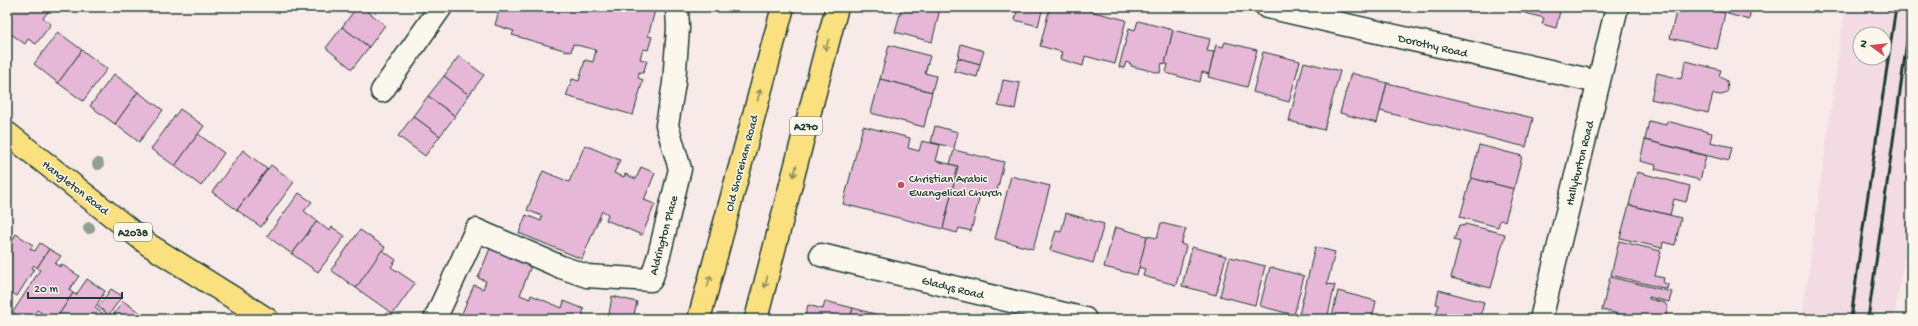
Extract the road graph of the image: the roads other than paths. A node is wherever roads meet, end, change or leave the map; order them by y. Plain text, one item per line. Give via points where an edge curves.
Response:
1 (441, 7) edge
2 (677, 7) edge
3 (783, 7) edge
4 (837, 7) edge
5 (1267, 7) edge
6 (1617, 7) edge
7 (1598, 82) junction
8 (382, 91) dead end
9 (7, 133) edge
10 (821, 256) dead end
11 (267, 319) edge
12 (435, 319) edge
13 (699, 319) edge
14 (756, 319) edge
15 (1085, 319) edge
16 (1540, 319) edge

1 - 8 street
2 - 12 street, Aldrington Place via 674,83 667,125 680,169 660,255 651,280 587,276 476,230
13 -> 3 main road, Old Shoreham Road
4 -> 14 main road, A270
5 - 7 street, Dorothy Road
6 - 7 street, Hallyburton Road
7 - 16 street, Hallyburton Road
9 - 11 main road, Hangleton Road / A2038 via 149,245
10 - 15 street, Gladys Road

